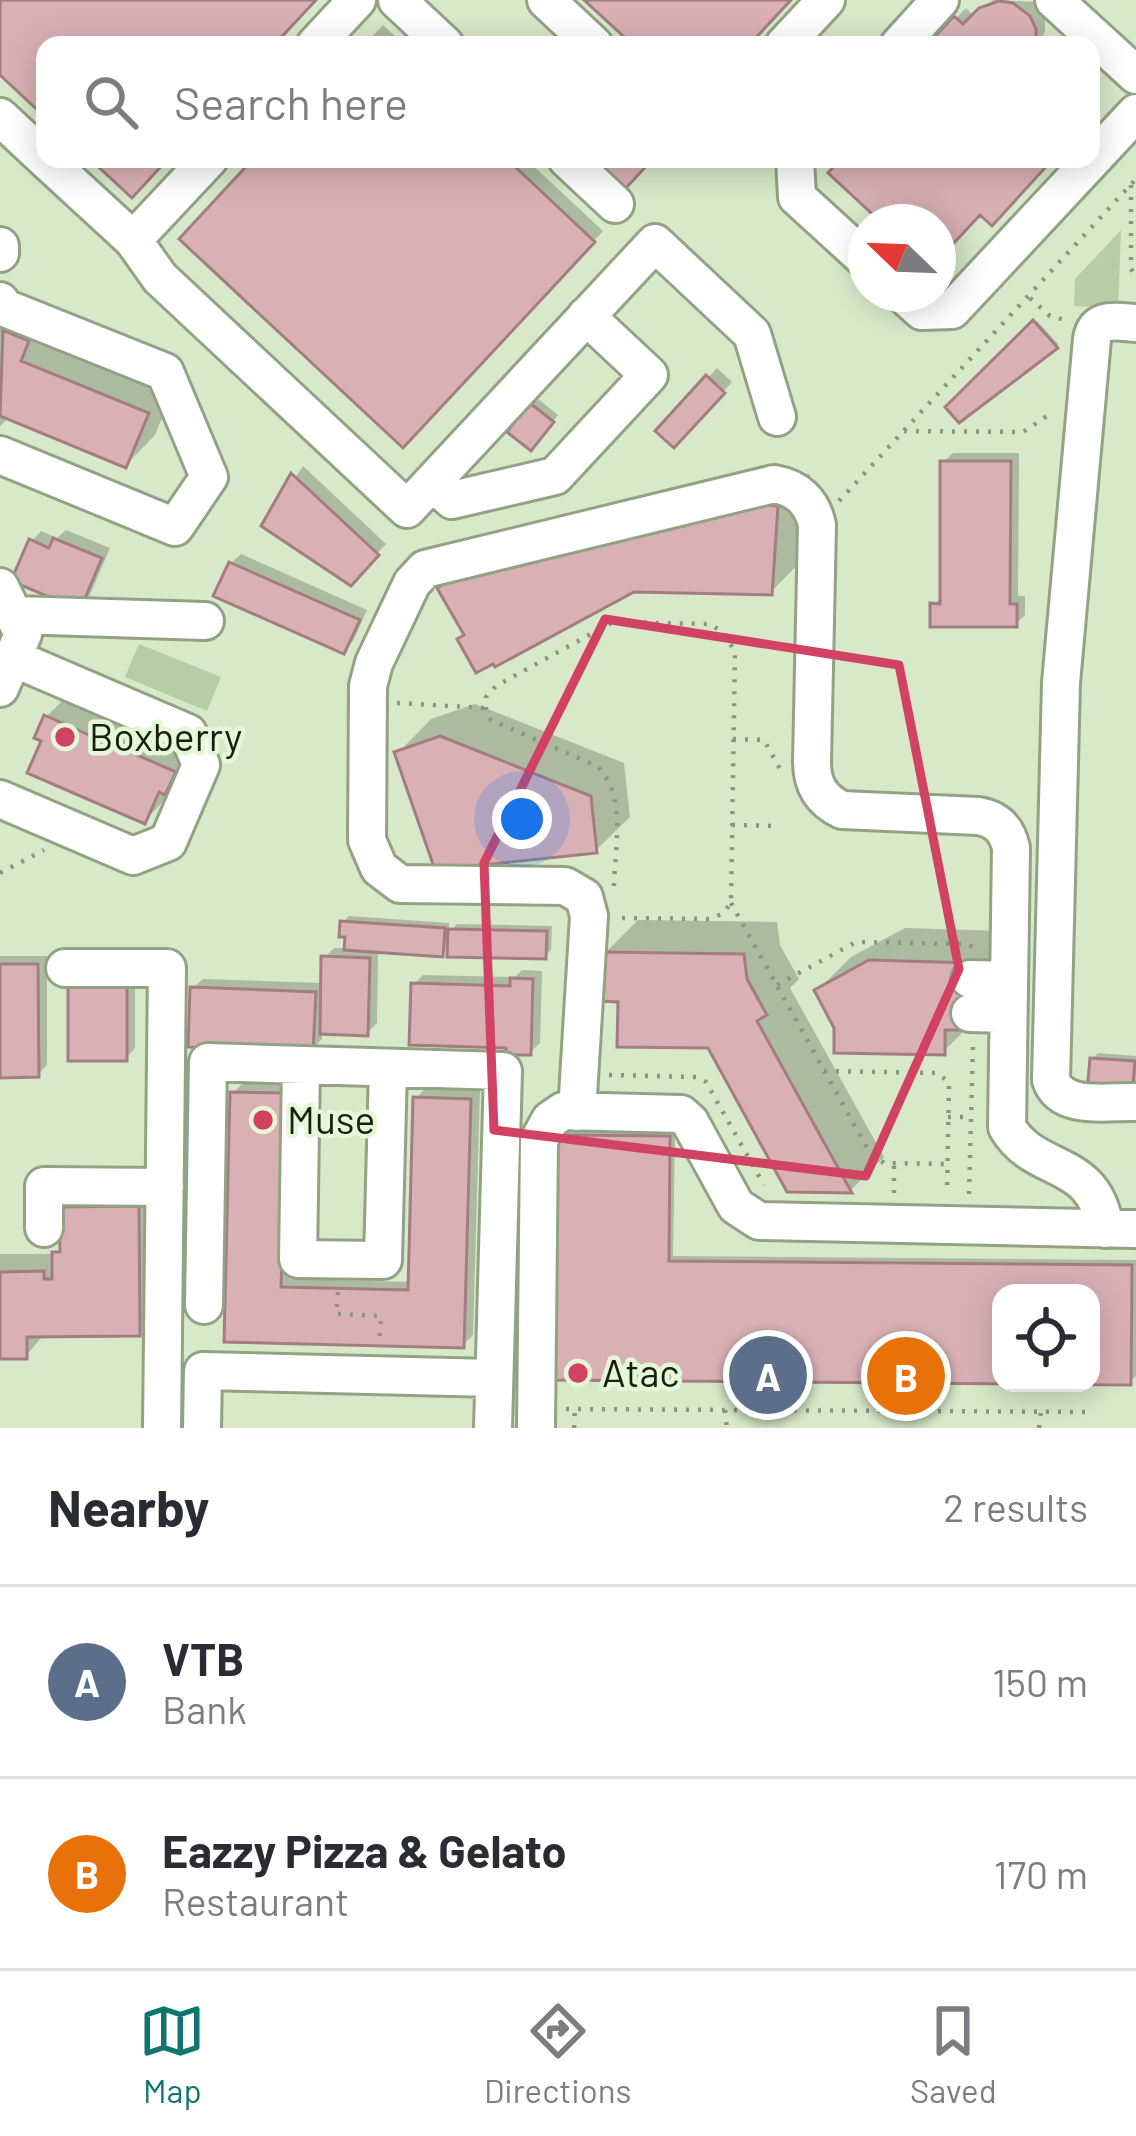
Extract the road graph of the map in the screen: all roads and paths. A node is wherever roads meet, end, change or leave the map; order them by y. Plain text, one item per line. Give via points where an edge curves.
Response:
1 (357, 0) edge
2 (397, 0) edge
3 (546, 0) edge
4 (826, 0) edge
5 (940, 0) edge
6 (1054, 0) edge
7 (323, 36) edge
8 (435, 36) edge
9 (584, 36) edge
10 (792, 36) edge
11 (907, 36) edge
12 (1093, 36) edge
13 (1100, 42) edge
14 (1136, 75) edge
15 (1136, 113) edge
16 (0, 117) edge
17 (36, 151) edge
18 (1100, 152) edge
19 (55, 168) edge
20 (201, 168) edge
21 (577, 168) edge
22 (795, 168) edge
23 (1085, 168) edge
24 (1133, 182) edge
25 (615, 204) dead end
26 (133, 240) junction
27 (848, 243) edge
28 (1136, 276) edge
29 (1028, 296) junction
30 (0, 301) edge
31 (956, 306) edge
32 (586, 316) junction
33 (1076, 321) dead end
34 (1136, 323) edge
35 (1057, 405) dead end
36 (777, 418) dead end
37 (904, 431) junction
38 (0, 455) edge
39 (432, 482) junction
40 (817, 525) junction
41 (8, 601) edge
42 (206, 622) dead end
43 (6, 673) edge
44 (368, 701) junction
45 (485, 708) junction
46 (734, 739) junction
47 (783, 776) dead end
48 (0, 800) edge
49 (732, 825) junction
50 (776, 826) dead end
51 (1011, 874) junction
52 (1056, 875) junction
53 (614, 895) dead end
54 (731, 903) junction
55 (614, 917) dead end
56 (65, 968) dead end
57 (777, 985) junction
58 (984, 994) junction
59 (302, 1065) junction
60 (388, 1068) junction
61 (824, 1071) junction
62 (1136, 1102) edge
63 (577, 1112) junction
64 (948, 1117) junction
65 (971, 1118) junction
66 (895, 1163) junction
67 (947, 1164) junction
68 (165, 1187) junction
69 (894, 1198) dead end
70 (954, 1200) dead end
71 (965, 1200) dead end
72 (44, 1228) dead end
73 (1120, 1229) edge
74 (338, 1289) dead end
75 (204, 1305) dead end
76 (379, 1346) dead end
77 (494, 1378) junction
78 (574, 1409) junction
79 (725, 1410) junction
80 (1041, 1412) junction
81 (1088, 1412) dead end
82 (536, 1418) edge
83 (163, 1428) edge
84 (202, 1428) edge
85 (493, 1428) edge
86 (574, 1428) edge
87 (727, 1428) edge
88 (1039, 1428) edge

1 - 7 lane
2 - 8 lane
3 - 9 lane
4 - 10 lane
5 - 11 lane
6 - 12 lane
13 - 14 lane
15 - 18 lane
16 - 17 lane
19 - 26 lane
20 - 26 lane
21 - 25 lane
22 - 27 lane via 797,196
23 - 31 lane
24 - 28 path
24 - 29 path
26 - 39 lane via 160,278 406,509
29 - 33 path via 1053,318
29 - 37 path
30 - 38 lane via 165,372 209,477 175,527
32 - 36 lane via 655,243 752,334
32 - 39 lane
32 - 39 lane via 649,375 555,476 452,500
34 - 52 lane via 1103,322 1093,332 1061,683
35 - 37 path via 1023,432
37 - 40 path
40 - 44 lane via 802,496 774,484 433,566 412,583 371,670
40 - 51 lane via 816,786 842,810 987,817 1009,836
41 - 42 lane
41 - 43 lane via 23,634
43 - 48 lane via 188,733 201,766 168,842 133,856
44 - 45 path
44 - 63 lane via 367,840 387,876 400,884 565,886 584,897
45 - 46 path via 496,686 613,622 700,622 724,633 735,652
45 - 53 path via 498,724 597,766 610,781
46 - 47 path via 764,740
46 - 49 path
49 - 50 path
49 - 54 path
51 - 52 lane
51 - 58 lane
52 - 62 lane via 1053,1087 1069,1100
54 - 55 path via 710,919
54 - 57 path
56 - 68 lane via 167,968
57 - 58 path via 860,941 968,944
57 - 61 path
58 - 65 path
58 - 73 lane via 1007,1127 1088,1184
59 - 60 lane
59 - 60 lane via 298,1259 383,1260
59 - 75 lane via 208,1062
60 - 77 lane via 503,1070
61 - 64 path via 942,1074 950,1082
61 - 66 path via 870,1153
63 - 73 lane via 681,1114 736,1206 759,1221
63 - 82 lane via 556,1115 539,1140
64 - 65 path
64 - 67 path
65 - 71 path
66 - 67 path
66 - 69 path
67 - 70 path via 946,1193
68 - 72 lane via 44,1186
68 - 83 lane
74 - 76 path via 336,1314 381,1316
77 - 84 lane via 203,1371
77 - 85 lane
78 - 79 path
78 - 82 path
78 - 86 path
79 - 80 path
79 - 87 path
80 - 81 path
80 - 88 path

